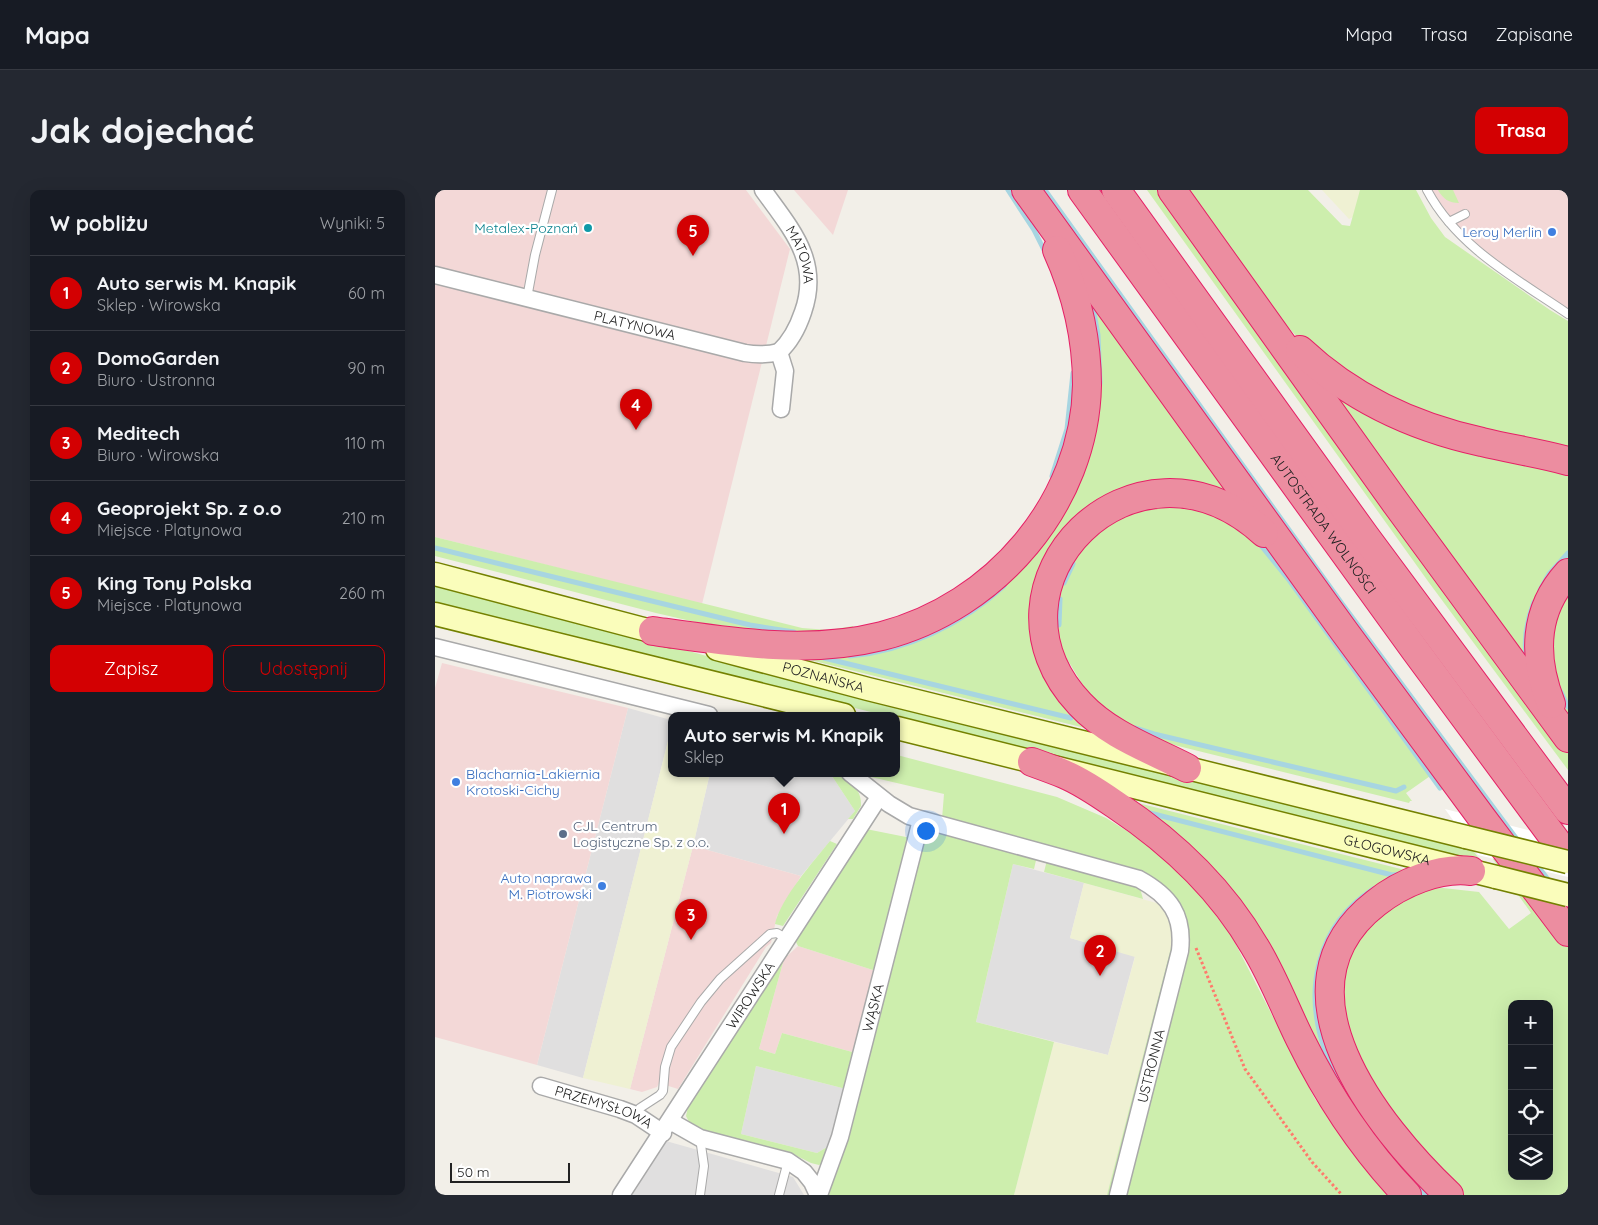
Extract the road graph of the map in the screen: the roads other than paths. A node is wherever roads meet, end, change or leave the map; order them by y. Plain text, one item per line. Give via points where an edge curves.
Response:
1 (552, 190) edge
2 (763, 190) edge
3 (1083, 190) edge
4 (1116, 190) edge
5 (1172, 190) edge
6 (1427, 190) edge
7 (1028, 192) edge
8 (1465, 214) dead end
9 (1449, 222) junction
10 (435, 275) edge
11 (527, 298) junction
12 (1256, 306) junction
13 (1568, 314) edge
14 (779, 352) junction
15 (781, 409) dead end
16 (1568, 461) edge
17 (1301, 572) junction
18 (1568, 573) edge
19 (435, 574) edge
20 (435, 614) edge
21 (653, 631) junction
22 (435, 646) edge
23 (697, 712) edge
24 (832, 712) edge
25 (900, 729) edge
26 (1568, 737) edge
27 (1032, 762) junction
28 (1187, 768) junction
29 (855, 777) edge
30 (879, 797) junction
31 (1568, 810) edge
32 (921, 820) junction
33 (1568, 857) edge
34 (1568, 862) edge
35 (1484, 874) junction
36 (1568, 895) edge
37 (1568, 932) edge
38 (787, 939) junction
39 (541, 1086) dead end
40 (636, 1115) junction
41 (667, 1127) junction
42 (700, 1138) junction
43 (788, 1162) junction
44 (621, 1195) edge
45 (700, 1195) edge
46 (779, 1195) edge
47 (818, 1195) edge
48 (1118, 1195) edge
49 (1407, 1195) edge
50 (1449, 1195) edge

1 - 11 lane
2 - 14 street, MATOWA via 798,239 806,259 809,280 800,321
3 - 33 highway, AUTOSTRADA WOLNOŚCI
4 - 31 highway, AUTOSTRADA WOLNOŚCI via 1359,528
5 - 12 highway
6 - 9 lane
7 - 17 highway
7 - 21 highway via 1056,246 1080,314 1087,386 1079,440 1071,465 1051,508 1021,551 1003,570 965,599 926,621 881,636 811,645 736,643
8 - 9 lane
9 - 13 lane via 1482,254
10 - 11 street, PLATYNOWA
11 - 14 street, PLATYNOWA via 745,353 769,355
12 - 16 highway via 1318,367 1381,408 1457,436
12 - 26 highway via 1405,517
14 - 15 street via 785,371
17 - 28 highway via 1271,539 1245,518 1213,501 1165,492 1116,504 1090,521 1074,537 1058,563 1048,587 1043,614 1047,644 1063,683 1102,724
17 - 37 highway
18 - 26 highway via 1545,609 1538,657 1550,701
19 - 21 main road, POZNAŃSKA
20 - 24 main road
21 - 28 main road, POZNAŃSKA via 859,687
22 - 23 street
25 - 27 main road
27 - 35 main road, GŁOGOWSKA
27 - 49 highway via 1065,774 1098,792 1155,833 1206,879 1255,947 1337,1106 1377,1161
28 - 34 main road, POZNAŃSKA, bridge
29 - 30 street
30 - 32 street
30 - 38 street, WIROWSKA
32 - 47 street, WĄSKA via 840,1137
32 - 48 street, USTRONNA via 1139,879 1161,893 1176,912 1182,936 1180,951
35 - 36 main road, GŁOGOWSKA, bridge
35 - 50 highway via 1457,871 1421,879 1374,904 1346,936 1337,953 1331,978 1333,1022 1351,1071 1391,1131
38 - 40 lane via 777,933 766,937 713,988 671,1047 663,1091 640,1108
38 - 41 street, WIROWSKA
39 - 40 street, PRZEMYSŁOWA
40 - 41 street, PRZEMYSŁOWA
41 - 42 street, PRZEMYSŁOWA
41 - 44 street, WIROWSKA
42 - 43 street, PRZEMYSŁOWA
42 - 45 lane via 704,1166
43 - 46 lane
43 - 47 street via 804,1172

